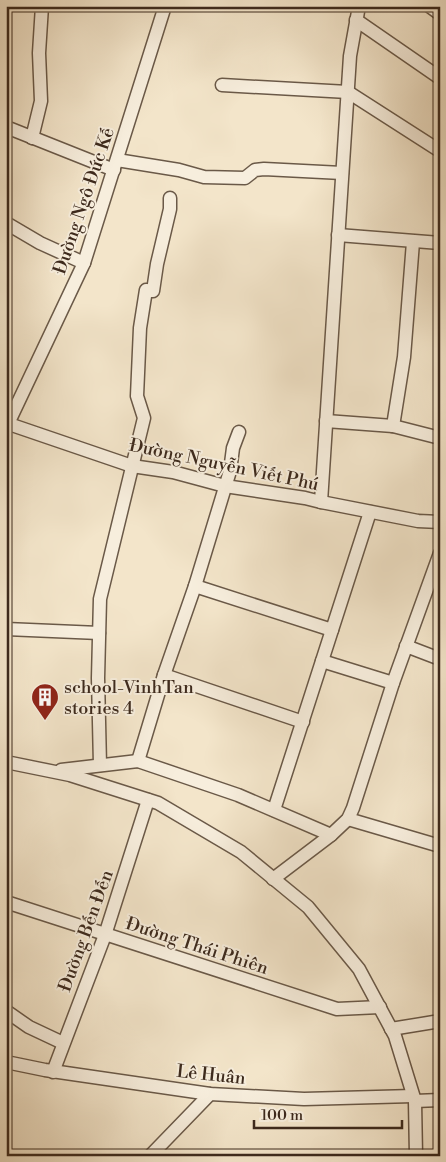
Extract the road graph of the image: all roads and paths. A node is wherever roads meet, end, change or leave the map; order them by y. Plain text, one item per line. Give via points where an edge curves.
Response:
1 (42, 6) edge
2 (166, 6) edge
3 (359, 6) edge
4 (429, 6) edge
5 (440, 14) edge
6 (356, 20) junction
7 (440, 78) edge
8 (222, 85) dead end
9 (348, 92) junction
10 (6, 127) edge
11 (32, 138) junction
12 (440, 151) edge
13 (116, 165) junction
14 (342, 172) junction
15 (170, 198) dead end
16 (6, 223) edge
17 (338, 235) junction
18 (413, 242) junction
19 (440, 244) edge
20 (84, 263) junction
21 (326, 421) junction
22 (7, 425) edge
23 (393, 426) junction
24 (238, 432) dead end
25 (440, 438) edge
26 (132, 466) junction
27 (226, 486) junction
28 (321, 502) junction
29 (370, 512) junction
30 (440, 522) edge
31 (440, 553) edge
32 (195, 586) junction
33 (6, 629) edge
34 (332, 630) junction
35 (99, 633) junction
36 (406, 646) junction
37 (440, 658) edge
38 (322, 661) junction
39 (164, 675) junction
40 (393, 683) junction
41 (303, 722) junction
42 (138, 761) junction
43 (6, 762) edge
44 (100, 765) junction
45 (54, 771) junction
46 (148, 800) junction
47 (274, 810) junction
48 (348, 819) junction
49 (331, 835) junction
50 (440, 846) edge
51 (273, 879) junction
52 (6, 902) edge
53 (105, 935) junction
54 (380, 1007) junction
55 (6, 1011) edge
56 (440, 1020) edge
57 (391, 1029) junction
58 (63, 1043) junction
59 (6, 1062) edge
60 (53, 1072) junction
61 (210, 1094) junction
62 (414, 1099) junction
63 (440, 1100) edge
64 (150, 1156) edge
65 (416, 1156) edge

1 - 11 street via 39,53 41,101
2 - 13 street, Đường Ngô Đức Kế
3 - 6 street
4 - 5 street
6 - 7 street
6 - 9 street
8 - 9 street
9 - 12 street
9 - 14 street
10 - 11 street
11 - 13 street
13 - 14 street via 179,170 204,177 245,178 255,170 264,169
13 - 20 street, Đường Ngô Đức Kế
14 - 17 street
15 - 26 street via 153,291 146,290 140,328 137,396 144,418
16 - 20 street
17 - 18 street
17 - 21 street
18 - 19 street
18 - 23 street via 404,357
20 - 22 street, Đường Ngô Đức Kế
21 - 23 street
21 - 28 street
22 - 26 street, Đường Nguyễn Viết Phú
23 - 25 street
24 - 27 street
26 - 27 street, Đường Nguyễn Viết Phú via 174,472
26 - 35 street via 100,599
27 - 28 street, Đường Nguyễn Viết Phú
27 - 32 street
28 - 29 street, Đường Nguyễn Viết Phú
29 - 30 street, Đường Nguyễn Viết Phú
29 - 34 street
31 - 36 street
32 - 34 street
32 - 39 street
33 - 35 street
34 - 38 street
35 - 44 street
36 - 37 street
36 - 40 street
38 - 40 street
38 - 41 street
39 - 41 street
39 - 42 street
40 - 48 street
41 - 47 street
42 - 44 street
42 - 47 street
43 - 45 street
44 - 45 street
45 - 46 street
46 - 51 street via 241,852
46 - 53 street, Đường Bến Đến
47 - 49 street
48 - 49 street
48 - 50 street
49 - 51 street
51 - 54 street via 308,908 327,930 359,969
52 - 53 street, Đường Thái Phiên
53 - 54 street, Đường Thái Phiên via 337,1009
53 - 58 street, Đường Bến Đến
54 - 57 street
55 - 58 street via 24,1024
56 - 57 street
57 - 62 street via 396,1036
58 - 60 street, Đường Bến Đến
59 - 60 street, Lê Huân
60 - 61 street, Lê Huân
61 - 62 street, Lê Huân via 304,1099
61 - 64 street
62 - 63 street, Lê Huân
62 - 65 street

